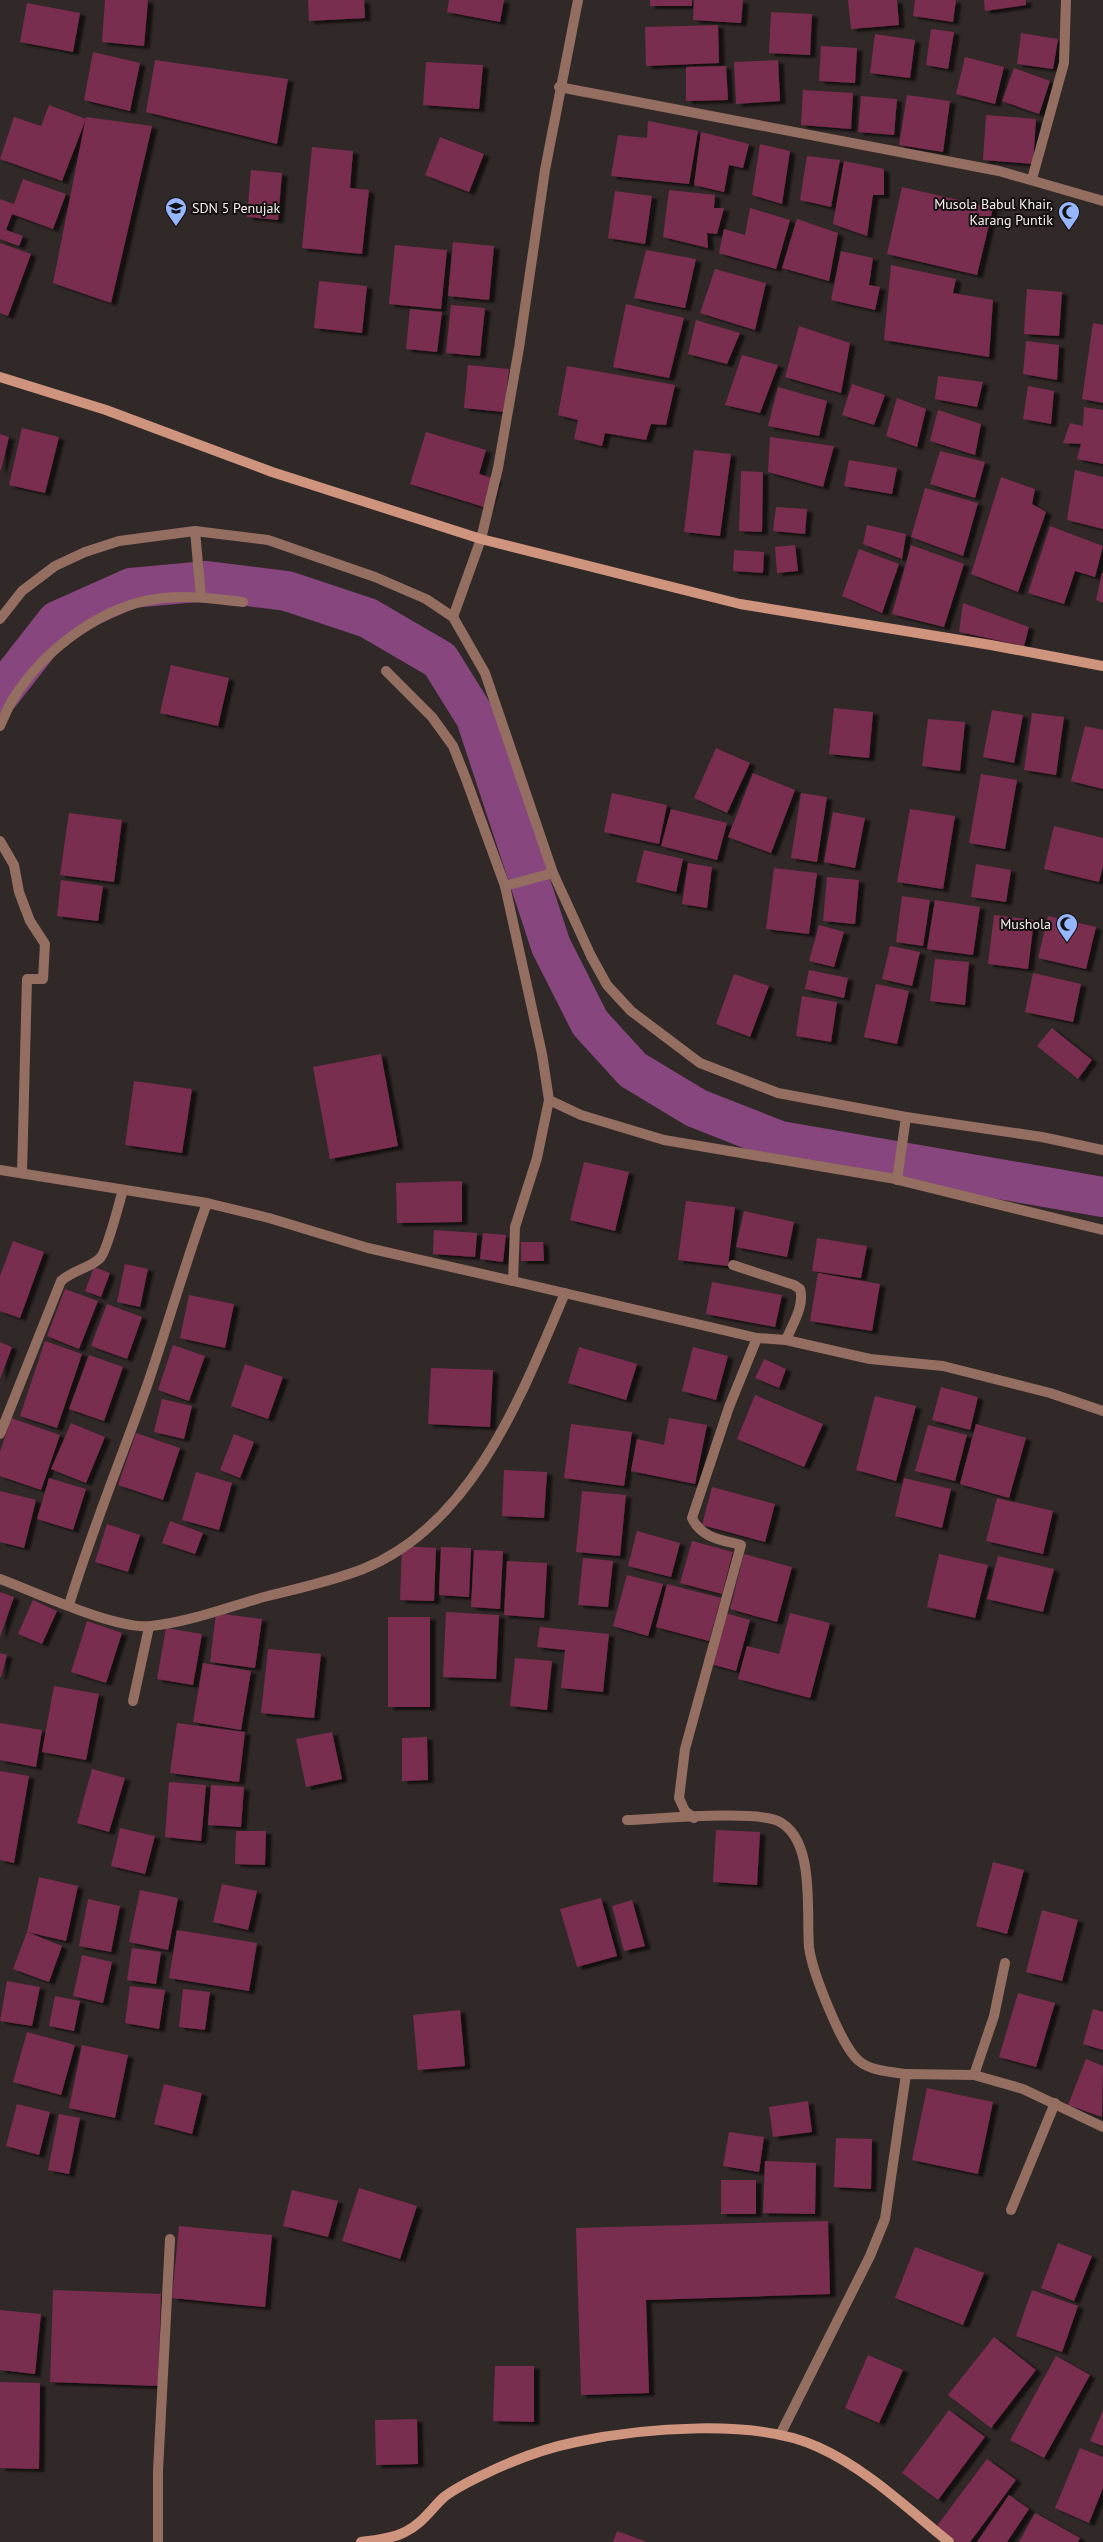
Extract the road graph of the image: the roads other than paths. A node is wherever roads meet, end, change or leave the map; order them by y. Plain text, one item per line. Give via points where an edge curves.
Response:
1 (578, 0) edge
2 (1066, 0) edge
3 (559, 86) junction
4 (1032, 179) junction
5 (1103, 201) edge
6 (0, 377) edge
7 (195, 536) junction
8 (481, 539) junction
9 (200, 592) junction
10 (243, 602) dead end
11 (453, 617) junction
12 (0, 619) edge
13 (1103, 666) edge
14 (386, 671) dead end
15 (0, 726) edge
16 (0, 841) edge
17 (548, 874) junction
18 (509, 885) junction
19 (549, 1100) junction
20 (905, 1122) junction
21 (1103, 1150) edge
22 (0, 1170) edge
23 (22, 1173) junction
24 (898, 1175) junction
25 (123, 1190) junction
26 (207, 1203) junction
27 (1103, 1230) edge
28 (733, 1265) dead end
29 (513, 1281) junction
30 (565, 1293) junction
31 (757, 1338) junction
32 (786, 1340) junction
33 (1103, 1411) edge
34 (0, 1434) edge
35 (0, 1579) edge
36 (69, 1605) junction
37 (149, 1627) junction
38 (133, 1701) dead end
39 (694, 1818) junction
40 (627, 1820) dead end
41 (1005, 1963) dead end
42 (906, 2074) junction
43 (974, 2075) junction
44 (1055, 2103) junction
45 (1103, 2127) edge
46 (1011, 2210) dead end
47 (170, 2239) dead end
48 (780, 2435) junction
49 (158, 2542) edge
50 (361, 2542) edge
51 (949, 2542) edge

1 - 3 street
2 - 4 street via 1064,63
3 - 4 street via 1000,170
3 - 8 street via 519,348 498,468
4 - 5 street
6 - 8 street via 106,410 272,472
7 - 9 street
7 - 11 street via 268,540 375,577 426,599
7 - 12 street via 119,541 86,552 55,566 22,591
8 - 11 street
8 - 13 street via 740,604
9 - 10 street
9 - 15 street via 131,605 79,632 30,675 12,700
11 - 17 street via 485,673
14 - 18 street via 432,717 453,746
16 - 23 street via 14,865 19,892 30,921 45,944 43,978 27,979
17 - 18 street
17 - 20 street via 607,985 631,1011 700,1063 778,1093
18 - 19 street
19 - 24 street via 581,1115 664,1140
19 - 29 street via 537,1158 515,1227
20 - 21 street via 1042,1137
20 - 24 street
22 - 23 street
23 - 25 street
24 - 27 street
25 - 26 street
25 - 34 street via 101,1256 61,1281
26 - 29 street via 368,1248
26 - 36 street via 149,1380 87,1544
28 - 32 street via 800,1289 800,1306
29 - 30 street
30 - 31 street
30 - 37 street via 500,1436 479,1472 420,1534 364,1569
31 - 32 street
31 - 39 street via 729,1407 692,1518 696,1528 707,1536 741,1544 684,1758 679,1798 685,1811
32 - 33 street via 870,1359 943,1366 1050,1393
35 - 36 street
36 - 37 street via 112,1621
37 - 38 street
39 - 40 street
39 - 42 street via 744,1816 776,1819 789,1826 805,1865 810,1949 821,1988 848,2047 860,2061 877,2069
41 - 43 street via 994,2016
42 - 43 street
42 - 48 street via 885,2219 870,2256
43 - 44 street via 1023,2089
44 - 45 street
44 - 46 street
47 - 49 street via 158,2471
48 - 50 street via 688,2430 645,2432 575,2442 467,2482 446,2496 425,2519 404,2532
48 - 51 street via 817,2446 846,2462

